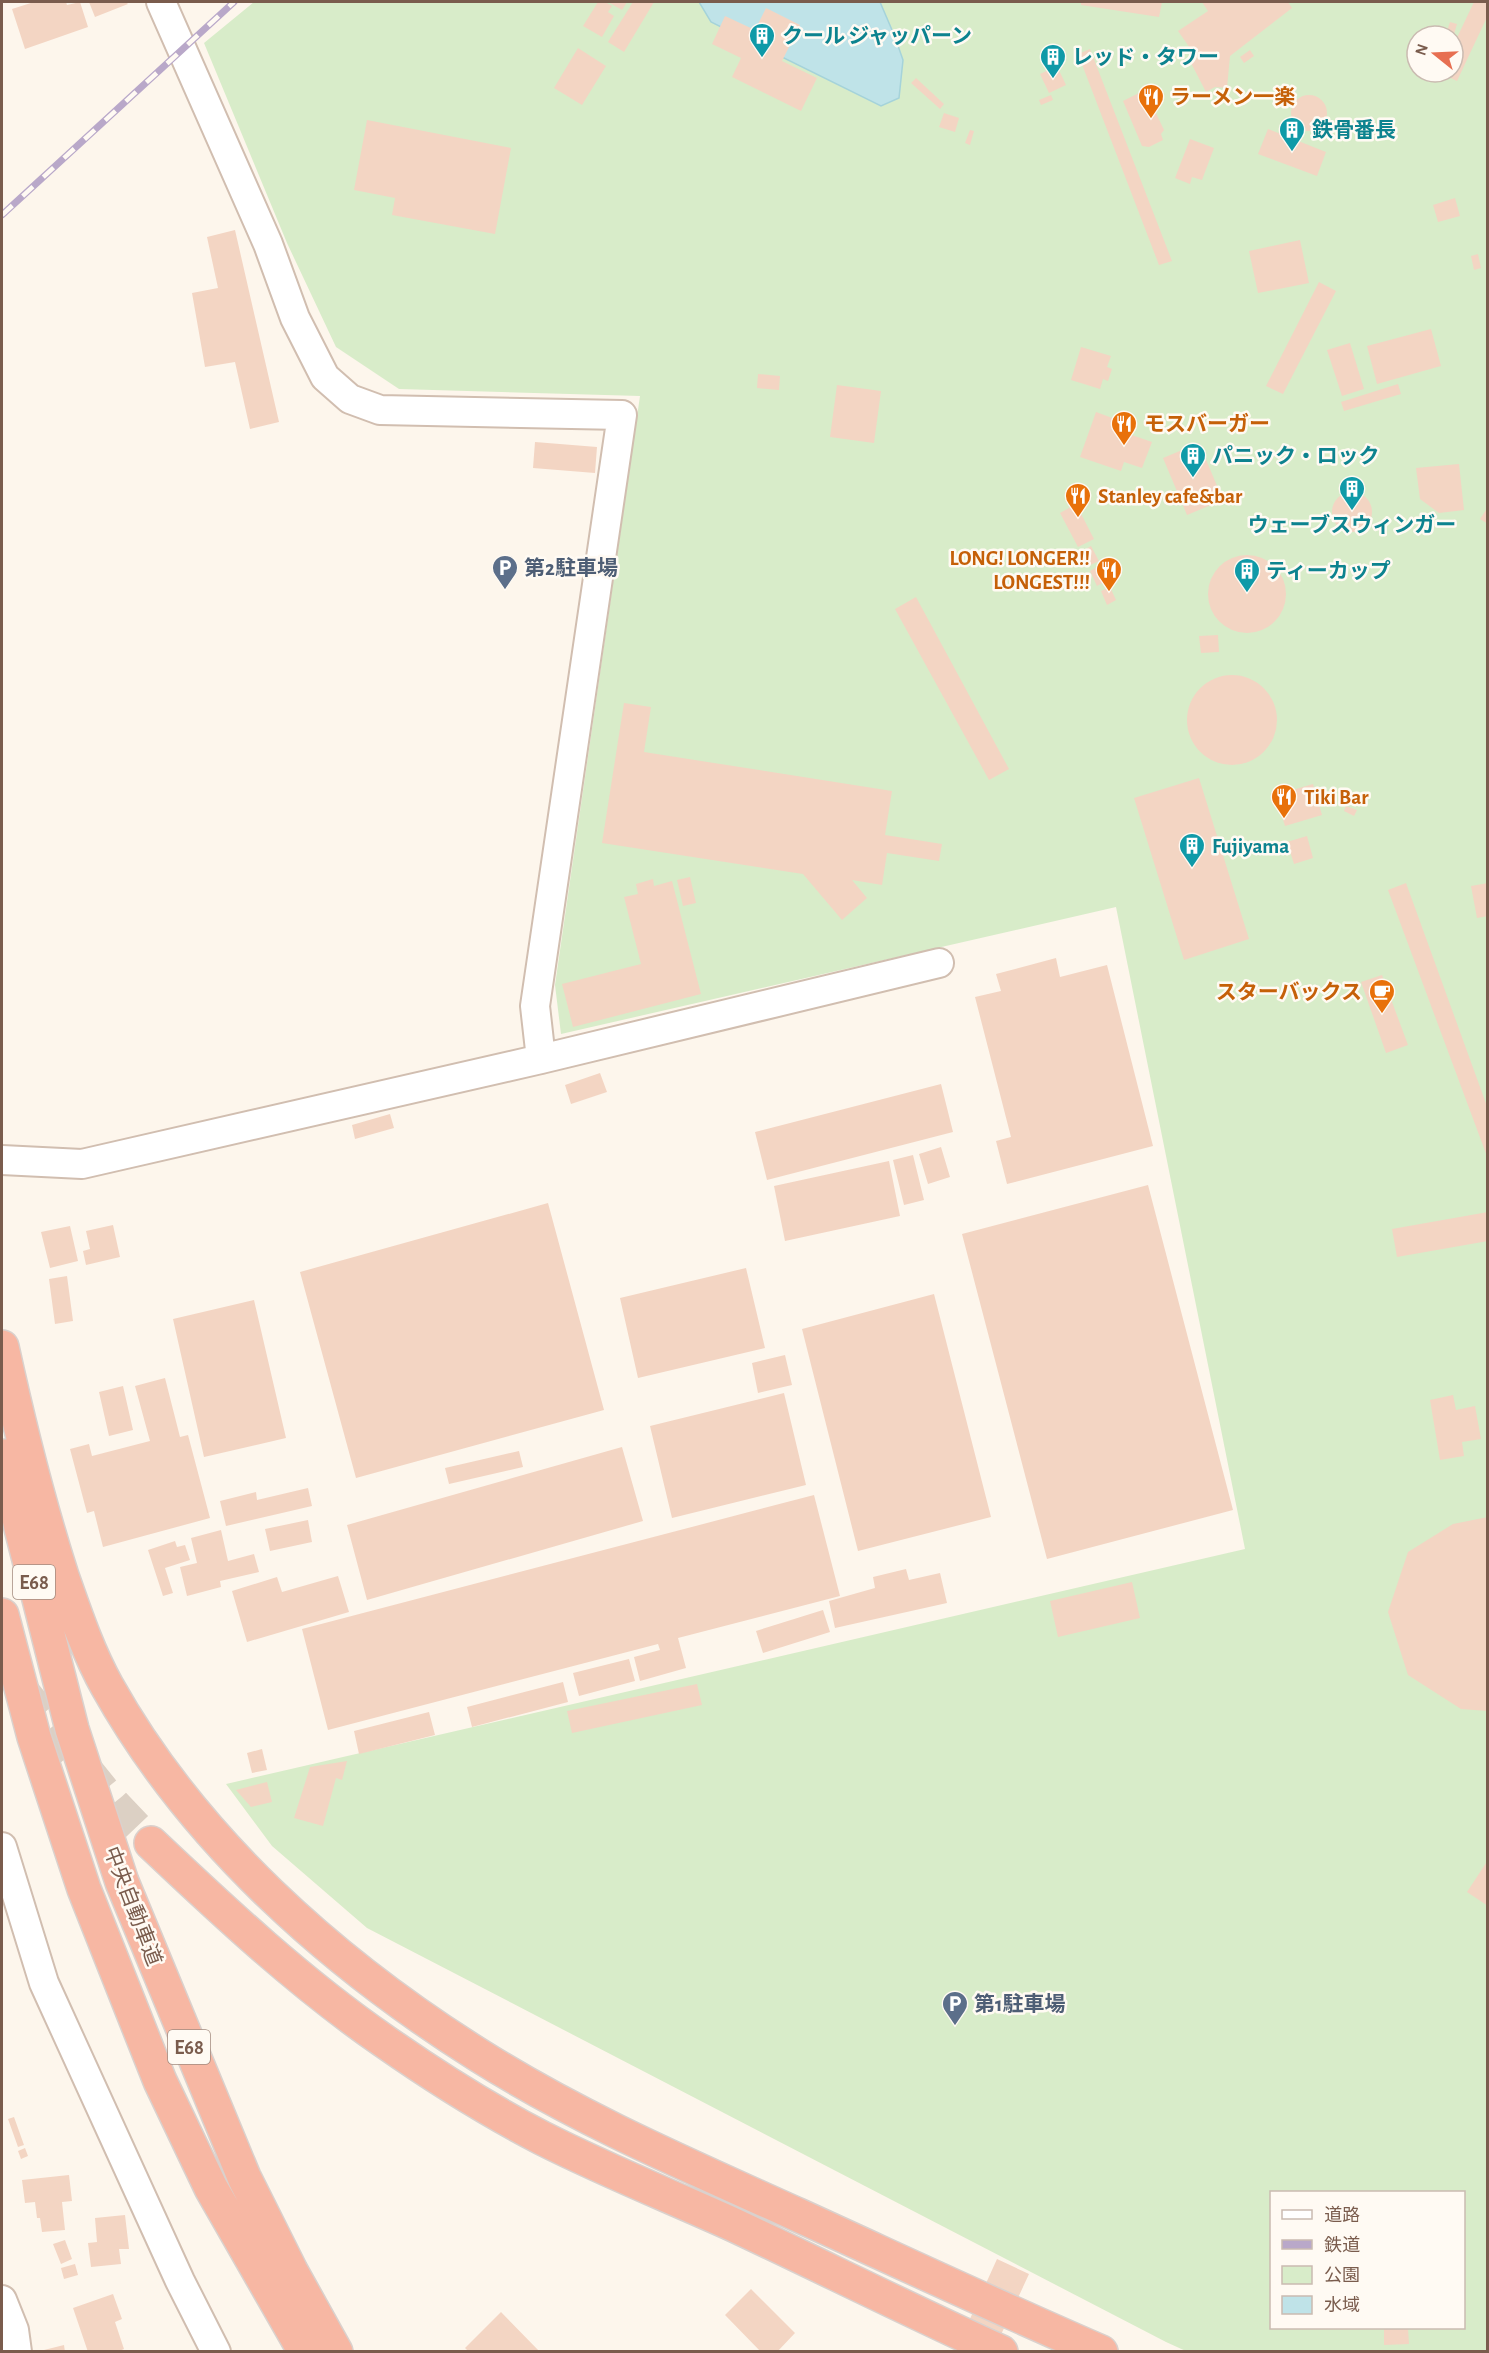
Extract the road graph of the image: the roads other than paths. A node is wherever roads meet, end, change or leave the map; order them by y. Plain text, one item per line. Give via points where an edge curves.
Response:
1 (161, 2) edge
2 (939, 963) dead end
3 (542, 1059) junction
4 (2, 1160) edge
5 (2, 1347) edge
6 (2, 1434) edge
7 (2, 1616) edge
8 (151, 1843) tunnel mouth
9 (2, 1847) edge
10 (2, 2300) edge
11 (17, 2352) edge
12 (216, 2352) edge
13 (305, 2352) edge
14 (336, 2352) edge
15 (1001, 2352) edge
16 (1101, 2352) edge

1 - 3 street via 268,244 295,318 325,377 350,399 380,410 622,415 535,1006
2 - 3 street
3 - 4 street via 82,1164
5 - 16 highway via 48,1534 73,1610 105,1683 139,1740 185,1802 286,1909 410,2010 562,2102 674,2158
6 - 14 highway, 中央自動車道 / E68 via 21,1528 69,1718 122,1882 244,2177
7 - 13 highway, 中央自動車道 / E68 via 34,1737 84,1889 160,2081 211,2188
8 - 15 highway via 253,1939 310,1985 384,2041 458,2089 606,2169
9 - 12 street via 44,1983
10 - 11 street via 14,2330

